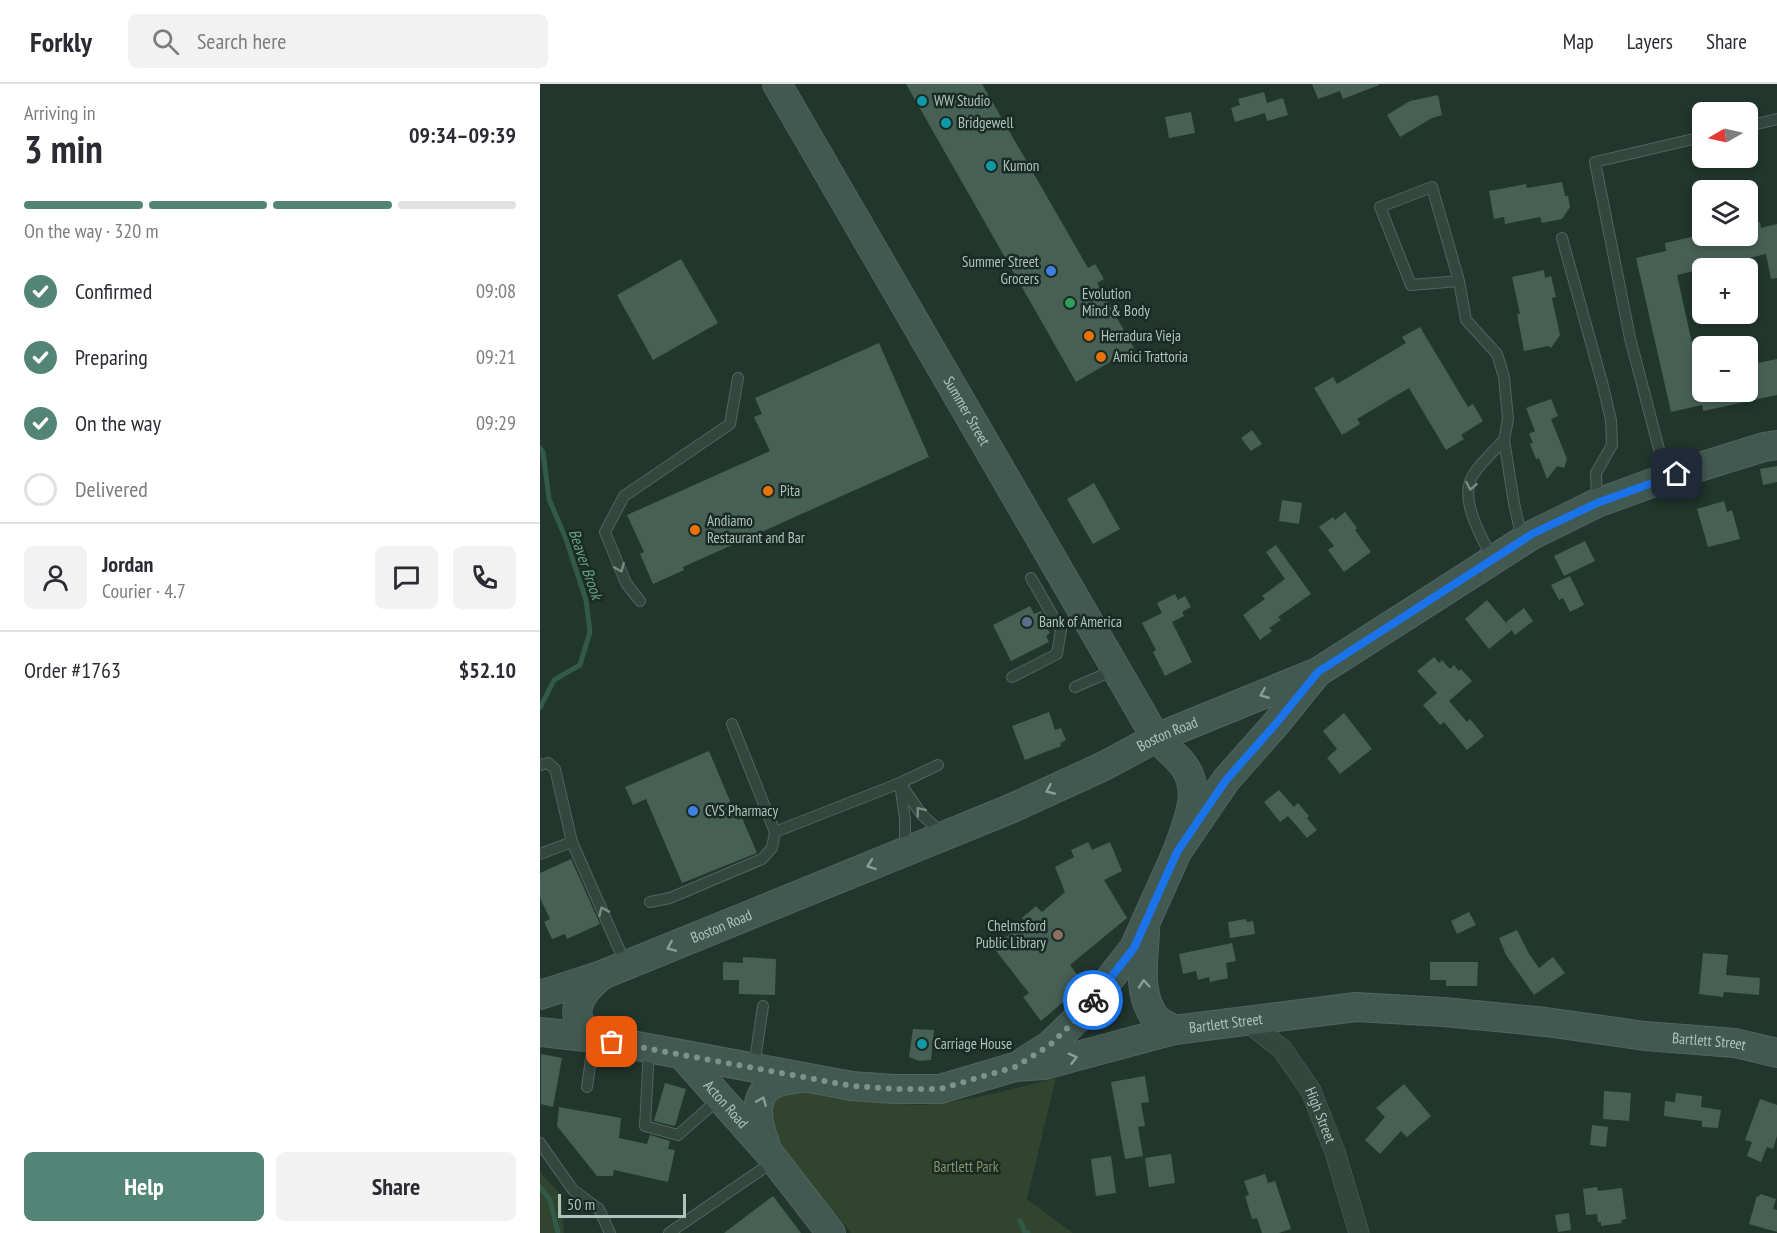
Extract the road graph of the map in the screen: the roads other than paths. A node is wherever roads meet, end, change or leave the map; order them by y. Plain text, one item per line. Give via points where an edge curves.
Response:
1 (777, 84) edge
2 (1777, 119) edge
3 (1758, 124) edge
4 (1692, 139) edge
5 (1562, 238) dead end
6 (1459, 281) junction
7 (738, 378) dead end
8 (1504, 440) junction
9 (1777, 445) edge
10 (1667, 478) junction
11 (1597, 503) junction
12 (1522, 540) junction
13 (1493, 560) junction
14 (1031, 578) dead end
15 (640, 601) dead end
16 (1116, 669) junction
17 (1318, 672) junction
18 (1012, 677) dead end
19 (1075, 687) dead end
20 (732, 724) dead end
21 (1156, 738) junction
22 (540, 765) edge
23 (938, 765) dead end
24 (1104, 766) junction
25 (1189, 773) junction
26 (900, 783) junction
27 (775, 832) junction
28 (945, 836) junction
29 (572, 842) junction
30 (1177, 852) junction
31 (905, 853) junction
32 (540, 854) edge
33 (650, 902) dead end
34 (1145, 926) junction
35 (614, 970) junction
36 (540, 995) edge
37 (763, 1006) dead end
38 (1245, 1020) junction
39 (1174, 1030) junction
40 (540, 1032) edge
41 (594, 1038) junction
42 (650, 1048) junction
43 (1777, 1053) edge
44 (682, 1054) junction
45 (754, 1067) junction
46 (1015, 1067) junction
47 (808, 1077) junction
48 (587, 1087) dead end
49 (721, 1097) junction
50 (540, 1143) edge
51 (772, 1157) junction
52 (610, 1233) edge
53 (669, 1233) edge
54 (831, 1233) edge
55 (1359, 1233) edge

1 - 16 main road, Summer Street
2 - 3 lane
4 - 10 lane via 1595,162 1630,338
5 - 11 lane via 1611,420 1612,445 1596,473
6 - 6 lane via 1432,187 1380,207 1411,285
6 - 8 lane via 1466,320 1497,354 1507,400
7 -> 15 lane via 730,424 624,496 605,532 626,584
8 - 12 lane
8 -> 13 lane via 1473,476 1468,489 1475,520
9 - 10 main road, Boston Road
10 - 11 main road, Boston Road
11 - 12 main road, Boston Road
12 - 13 main road, Boston Road
13 - 17 main road, Boston Road
14 - 18 lane via 1061,630 1057,654
16 - 19 lane
16 - 21 main road, Summer Street
17 -> 21 main road, Boston Road
17 - 30 main road via 1226,780
20 - 27 lane
21 - 24 main road, Boston Road
21 - 25 main road, Summer Street
22 - 29 lane via 548,763 555,769
23 - 26 lane
24 - 25 main road via 1147,758
24 -> 28 main road, Boston Road
25 - 30 main road via 1193,805
26 - 27 lane
28 -> 26 lane via 922,815
26 - 31 lane
27 - 33 lane via 772,848 762,860 670,898
28 - 31 main road, Boston Road
29 - 32 lane
35 -> 29 lane
30 - 34 main road
31 -> 35 main road, Boston Road
39 -> 34 main road via 1155,1018 1145,999
34 - 46 main road via 1134,948 1082,1014 1050,1045
35 - 36 main road, Boston Road
35 - 41 main road via 588,987 580,1000 580,1022
37 - 45 lane
38 - 39 main road, Bartlett Street
38 - 43 main road, Bartlett Street via 1356,1007 1433,1011 1735,1043
38 - 55 street, High Street via 1282,1049 1311,1091 1335,1152
46 -> 39 main road, Bartlett Street via 1044,1065
40 - 41 main road, Bartlett Street
41 - 42 main road, Bartlett Street
41 - 48 lane
42 - 44 main road, Bartlett Street
42 - 49 lane via 645,1126 678,1136
44 - 45 main road, Bartlett Street
44 - 49 main road, Acton Road
45 - 47 main road, Bartlett Street
46 - 47 main road, Bartlett Street via 940,1089 873,1088
51 -> 47 main road, Acton Road via 758,1124 761,1099 778,1082
49 - 51 main road, Acton Road
50 - 52 lane via 573,1190 599,1209
51 - 53 lane
51 - 54 main road, Acton Road

